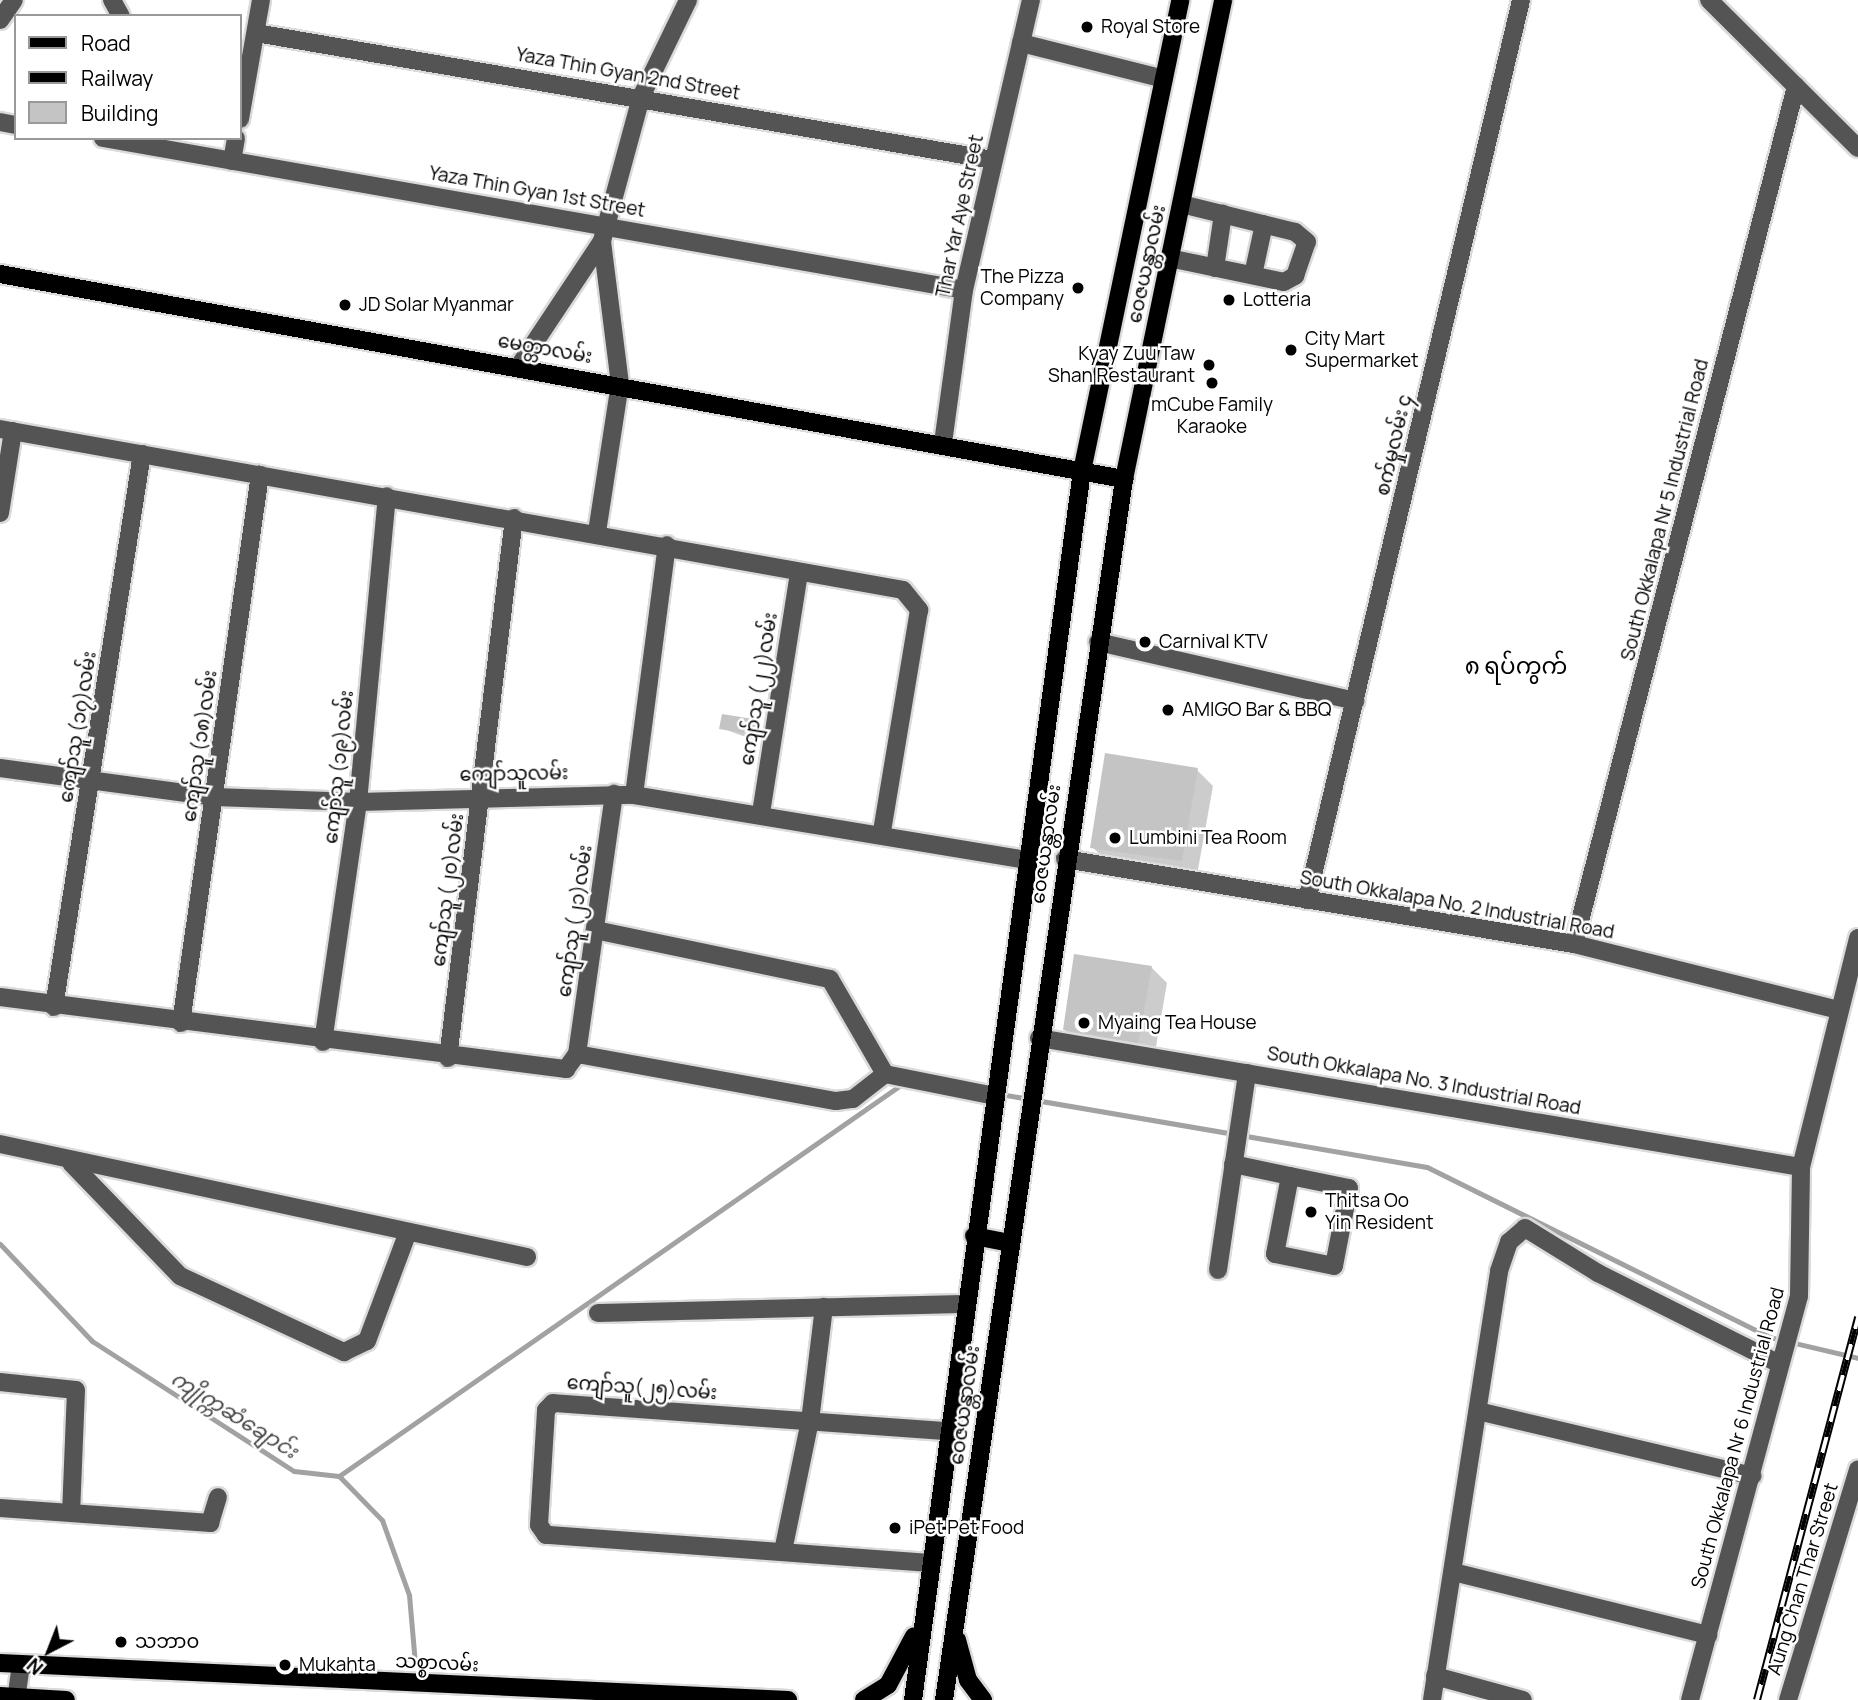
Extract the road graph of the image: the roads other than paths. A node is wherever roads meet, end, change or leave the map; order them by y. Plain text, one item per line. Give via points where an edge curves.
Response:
1 (14, 0) edge
2 (261, 0) edge
3 (688, 0) edge
4 (1031, 0) edge
5 (1180, 0) edge
6 (1223, 0) edge
7 (1521, 0) edge
8 (1709, 0) edge
9 (0, 20) edge
10 (256, 33) junction
11 (1021, 43) junction
12 (1164, 79) junction
13 (1796, 86) junction
14 (641, 97) junction
15 (242, 107) edge
16 (115, 140) edge
17 (236, 140) edge
18 (1858, 148) edge
19 (232, 160) junction
20 (993, 160) junction
21 (1181, 204) junction
22 (1223, 214) junction
23 (1264, 224) junction
24 (605, 233) junction
25 (1169, 258) junction
26 (1215, 268) junction
27 (0, 274) edge
28 (1253, 275) junction
29 (964, 290) junction
30 (519, 366) junction
31 (620, 384) junction
32 (6, 430) edge
33 (943, 443) junction
34 (142, 454) junction
35 (1082, 471) junction
36 (260, 475) junction
37 (1124, 479) junction
38 (387, 496) junction
39 (0, 513) edge
40 (514, 518) junction
41 (597, 532) junction
42 (667, 545) junction
43 (799, 572) junction
44 (1098, 642) junction
45 (1354, 701) junction
46 (0, 768) edge
47 (92, 779) junction
48 (482, 794) junction
49 (614, 794) junction
50 (634, 795) junction
51 (214, 797) junction
52 (358, 802) junction
53 (761, 813) junction
54 (882, 832) junction
55 (1065, 859) junction
56 (1025, 860) junction
57 (1307, 900) junction
58 (595, 929) junction
59 (1858, 938) edge
60 (1574, 944) junction
61 (0, 997) edge
62 (54, 1007) junction
63 (1839, 1010) junction
64 (181, 1023) junction
65 (1040, 1038) junction
66 (323, 1042) junction
67 (577, 1054) junction
68 (448, 1058) junction
69 (1247, 1073) junction
70 (885, 1074) junction
71 (995, 1096) junction
72 (0, 1144) edge
73 (71, 1163) junction
74 (1233, 1164) junction
75 (1801, 1167) junction
76 (1290, 1176) junction
77 (408, 1232) junction
78 (974, 1236) junction
79 (1010, 1243) junction
80 (527, 1257) dead end
81 (1217, 1270) dead end
82 (963, 1304) junction
83 (824, 1307) junction
84 (598, 1313) dead end
85 (1780, 1364) junction
86 (0, 1382) edge
87 (1478, 1411) junction
88 (810, 1421) junction
89 (946, 1431) junction
90 (1858, 1469) edge
91 (1752, 1476) junction
92 (218, 1497) dead end
93 (0, 1508) edge
94 (71, 1511) junction
95 (783, 1551) junction
96 (930, 1563) junction
97 (1453, 1572) junction
98 (924, 1610) junction
99 (957, 1614) junction
100 (1708, 1635) junction
101 (0, 1663) edge
102 (21, 1664) junction
103 (1436, 1676) junction
104 (11, 1698) edge
105 (66, 1700) edge
106 (788, 1700) edge
107 (864, 1700) edge
108 (913, 1700) edge
109 (944, 1700) edge
110 (983, 1700) edge
111 (1433, 1700) edge
112 (1523, 1700) edge
113 (1690, 1700) edge
114 (1788, 1700) edge

1 - 9 street
2 - 10 street
3 - 14 street
4 - 11 street, Thar Yar Aye Street
5 - 12 main road, ဝေဇယန္တာလမ်း
6 - 21 main road, ဝေဇယန္တာလမ်း
7 - 45 street, စက်မှုလမ်း ၄
8 - 13 street
10 - 14 street, Yaza Thin Gyan 2nd Street
10 - 15 street
11 - 12 street
11 - 20 street, Thar Yar Aye Street
12 - 35 main road, ဝေဇယန္တာလမ်း
13 - 18 street
13 - 60 street, South Okkalapa Nr 5 Industrial Road
14 - 20 street, Yaza Thin Gyan 2nd Street
14 - 24 street
16 - 19 street, Yaza Thin Gyan 1st Street
17 - 19 street
19 - 24 street, Yaza Thin Gyan 1st Street
20 - 29 street, Thar Yar Aye Street
21 - 22 street
21 - 25 main road, ဝေဇယန္တာလမ်း
22 - 23 street
22 - 26 street
23 - 28 street
23 - 28 street via 1307,242 1290,281
24 - 29 street, Yaza Thin Gyan 1st Street
24 - 30 street
24 - 31 street
25 - 26 street
25 - 37 main road, ဝေဇယန္တာလမ်း
26 - 28 street
27 - 30 main road, မေတ္တာလမ်း
29 - 33 street, Thar Yar Aye Street
30 - 31 main road, မေတ္တာလမ်း
31 - 33 main road, မေတ္တာလမ်း
31 - 41 street
32 - 34 street
32 - 39 street
33 - 35 main road, မေတ္တာလမ်း
34 - 36 street
34 - 47 street, ကျော်သူ (၁၇)လမ်း
35 - 37 main road, မေတ္တာလမ်း
35 - 56 main road, ဝေဇယန္တာလမ်း
36 - 38 street
36 - 51 street, ကျော်သူ (၁၈)လမ်း
37 - 44 main road, ဝေဇယန္တာလမ်း
38 - 40 street
38 - 52 street, ကျော်သူ (၁၉)လမ်း
40 - 41 street
40 - 48 street, ကျော်သူ (၂၀)လမ်း
41 - 42 street
42 - 43 street
42 - 50 street
43 - 53 street, ကျော်သူ (၂၂)လမ်း
43 - 54 street via 916,598 919,610
44 - 45 street
44 - 55 main road, ဝေဇယန္တာလမ်း
45 - 57 street, စက်မှုလမ်း ၄
46 - 47 street, ကျော်သူလမ်း
47 - 51 street, ကျော်သူလမ်း
47 - 62 street, ကျော်သူ (၁၇)လမ်း
48 - 49 street, ကျော်သူလမ်း
48 - 52 street, ကျော်သူလမ်း
48 - 68 street, ကျော်သူ (၂၀)လမ်း
49 - 50 street, ကျော်သူလမ်း
49 - 58 street, ကျော်သူ (၂၁)လမ်း
50 - 53 street, ကျော်သူလမ်း
51 - 52 street, ကျော်သူလမ်း
51 - 64 street, ကျော်သူ (၁၈)လမ်း
52 - 66 street, ကျော်သူ (၁၉)လမ်း
53 - 54 street, ကျော်သူလမ်း
54 - 56 street, ကျော်သူလမ်း
55 - 57 street, South Okkalapa No. 2 Industrial Road
55 - 65 main road, ဝေဇယန္တာလမ်း
56 - 71 main road, ဝေဇယန္တာလမ်း
57 - 60 street, South Okkalapa No. 2 Industrial Road
58 - 67 street, ကျော်သူ (၂၁)လမ်း
58 - 70 street via 830,979
59 - 63 street, South Okkalapa Nr 6 Industrial Road
60 - 63 street, South Okkalapa No. 2 Industrial Road
61 - 62 street
62 - 64 street
63 - 75 street, South Okkalapa Nr 6 Industrial Road
64 - 66 street
65 - 69 street, South Okkalapa No. 3 Industrial Road
65 - 79 main road, ဝေဇယန္တာလမ်း
66 - 68 street
67 - 68 street via 555,1072
67 - 70 street via 836,1101 853,1099
69 - 74 street
69 - 75 street, South Okkalapa No. 3 Industrial Road
70 - 71 street
71 - 78 main road, ဝေဇယန္တာလမ်း
72 - 73 street
73 - 77 street
73 - 77 street via 180,1276 344,1352 367,1340
74 - 76 street
74 - 81 street
75 - 85 street, South Okkalapa Nr 6 Industrial Road via 1799,1296
76 - 76 street via 1349,1188 1334,1266 1275,1254
77 - 80 street
78 - 79 main road
78 - 82 main road, ဝေဇယန္တာလမ်း
79 - 99 main road, ဝေဇယန္တာလမ်း
82 - 83 street
82 - 89 main road, ဝေဇယန္တာလမ်း
83 - 84 street
83 - 88 street
85 - 87 street via 1598,1273 1525,1227 1509,1242 1499,1271
85 - 91 street, South Okkalapa Nr 6 Industrial Road
86 - 94 street via 76,1390
87 - 91 street
87 - 97 street
88 - 89 street, ကျော်သူ(၂၅)လမ်း
88 - 95 street
88 - 95 street, ကျော်သူ(၂၅)လမ်း via 554,1403 546,1410 539,1525 546,1535
89 - 96 main road, ဝေဇယန္တာလမ်း
90 - 114 street, Aung Chan Thar Street
91 - 100 street, South Okkalapa Nr 6 Industrial Road
92 - 94 street via 211,1523
93 - 94 street
95 - 96 street, ကျော်သူ(၂၅)လမ်း
96 - 98 main road, ဝေဇယန္တာလမ်း
97 - 100 street
97 - 103 street
98 - 107 main road via 888,1685
98 - 108 main road, ဝေဇယန္တာလမ်း
99 - 109 main road, ဝေဇယန္တာလမ်း
99 - 110 main road via 957,1653
100 - 113 street, South Okkalapa Nr 6 Industrial Road
101 - 102 main road, သစ္စာလမ်း
102 - 104 street
102 - 106 main road, သစ္စာလမ်း
103 - 111 street
103 - 112 street
104 - 105 main road

